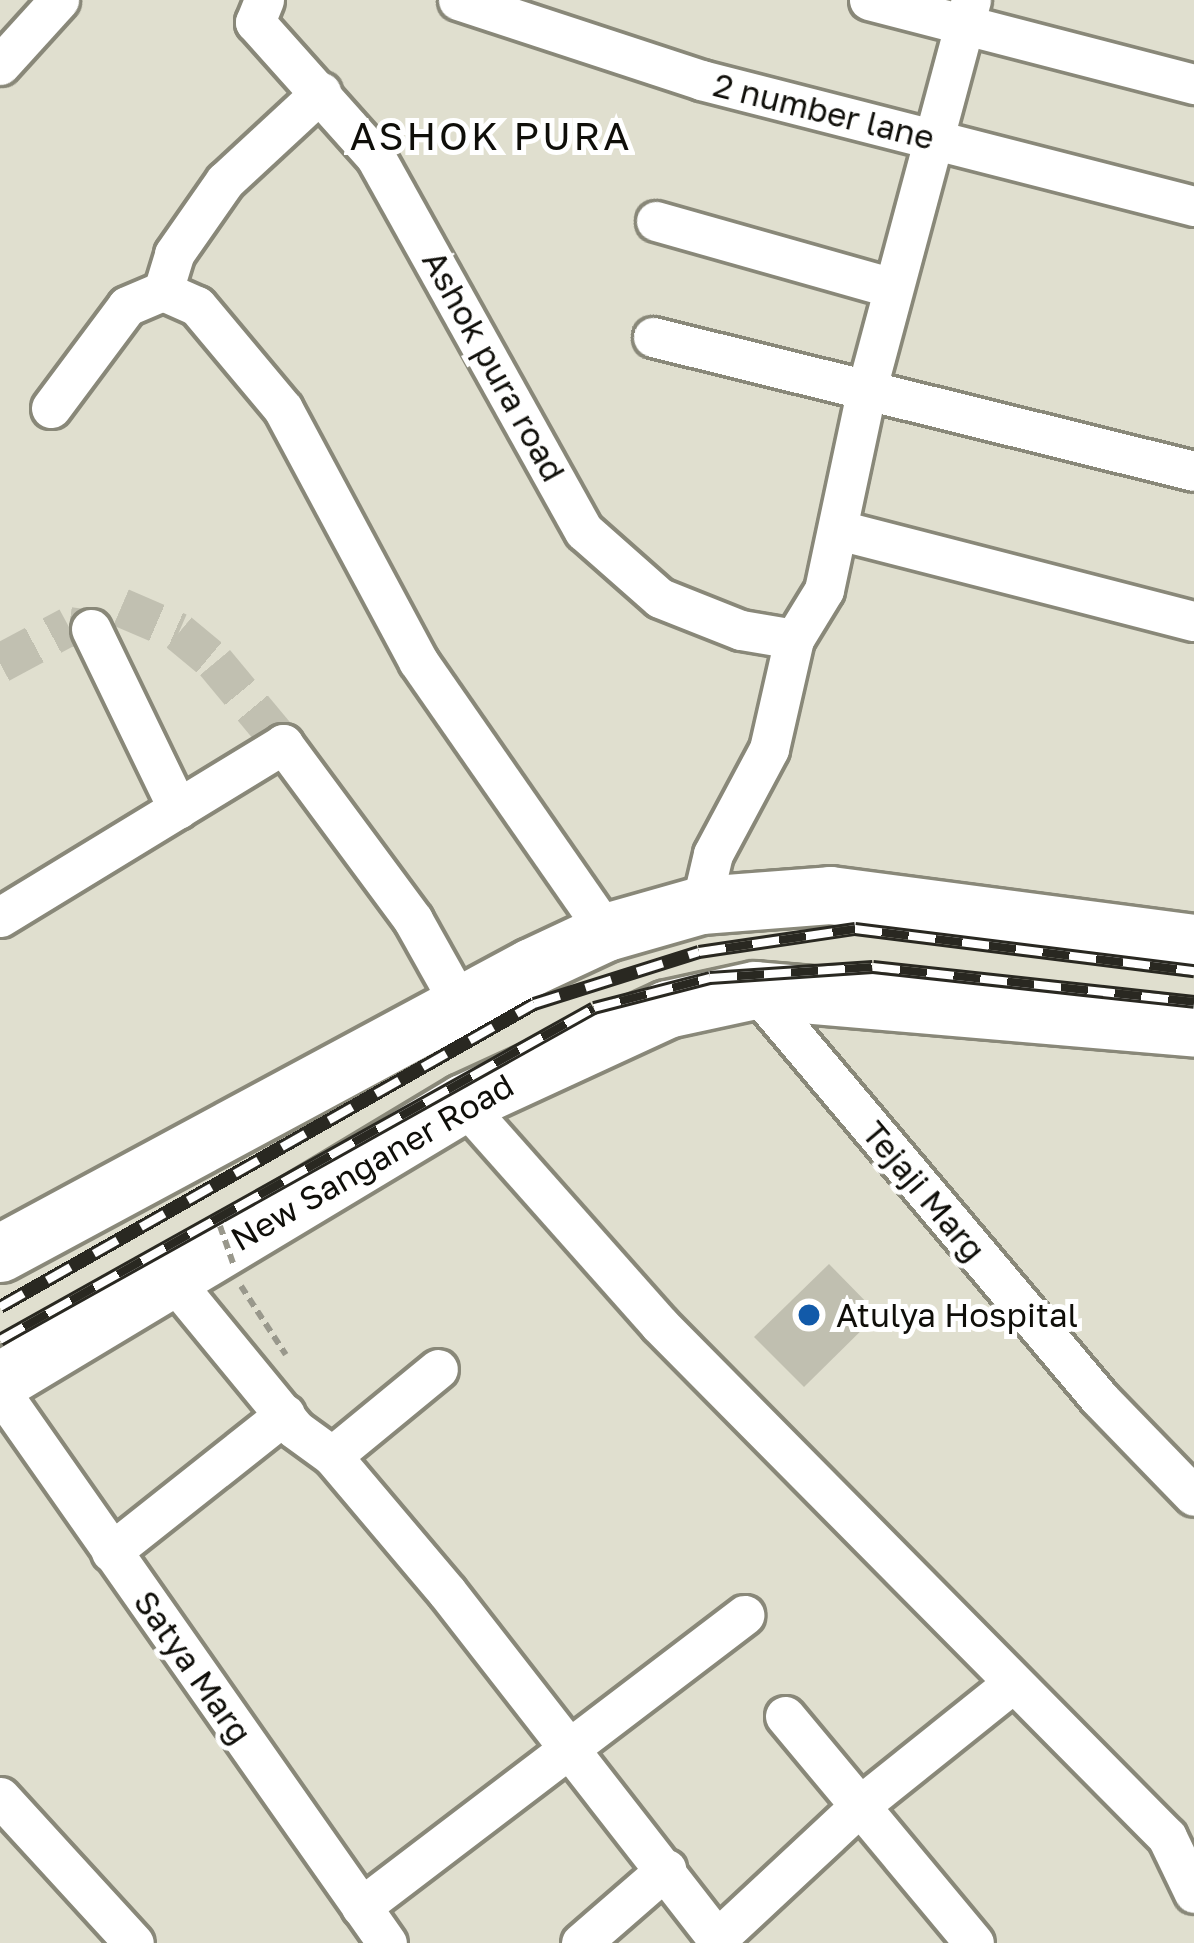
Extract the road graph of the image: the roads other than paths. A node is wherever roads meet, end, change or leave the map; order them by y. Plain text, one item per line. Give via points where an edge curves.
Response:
1 (59, 0) edge
2 (458, 0) edge
3 (869, 0) edge
4 (259, 6) edge
5 (967, 12) edge
6 (0, 65) edge
7 (1194, 84) edge
8 (321, 92) junction
9 (933, 138) junction
10 (1194, 206) edge
11 (656, 220) dead end
12 (893, 288) junction
13 (163, 291) junction
14 (653, 337) dead end
15 (867, 388) junction
16 (51, 408) dead end
17 (1194, 471) edge
18 (839, 530) junction
19 (1194, 622) edge
20 (91, 629) dead end
21 (794, 638) junction
22 (178, 809) junction
23 (701, 905) junction
24 (0, 917) edge
25 (606, 932) junction
26 (1194, 943) edge
27 (755, 990) junction
28 (483, 992) junction
29 (1194, 1028) edge
30 (547, 1064) junction
31 (463, 1103) junction
32 (0, 1253) edge
33 (172, 1279) junction
34 (438, 1370) dead end
35 (0, 1381) edge
36 (0, 1391) edge
37 (284, 1414) junction
38 (332, 1456) junction
39 (1194, 1496) edge
40 (111, 1552) junction
41 (744, 1615) dead end
42 (1013, 1683) junction
43 (785, 1716) dead end
44 (567, 1745) junction
45 (0, 1797) edge
46 (863, 1804) junction
47 (666, 1869) junction
48 (1194, 1893) edge
49 (361, 1907) junction
50 (718, 1941) edge
51 (134, 1943) edge
52 (387, 1943) edge
53 (581, 1943) edge
54 (974, 1943) edge

1 - 6 street
2 - 9 street, 2 number lane via 701,80
3 - 5 street
4 - 8 street, Ashok pura road via 261,31
5 - 7 street
5 - 9 street
8 - 13 street via 225,181 174,254
8 - 21 street, Ashok pura road via 387,176 584,531 660,598 741,630
9 - 10 street, 2 number lane
9 - 12 street
11 - 12 street
12 - 15 street
13 - 16 street via 127,306
13 - 25 street via 197,306 283,410 418,661
14 - 15 street
15 - 17 street
15 - 18 street
18 - 19 street
18 - 21 street via 824,590
20 - 22 street
21 - 23 street via 769,749 713,854
22 - 24 street
22 - 28 street via 283,744 413,920
23 - 25 main road
23 - 26 main road via 830,895
25 - 28 main road
27 - 29 main road, New Sanganer Road
27 - 30 main road, New Sanganer Road via 667,1009
27 - 39 street, Tejaji Marg via 1099,1398
28 - 30 main road
28 - 32 main road
30 - 31 main road, New Sanganer Road
31 - 33 main road, New Sanganer Road
31 - 42 street via 659,1324
33 - 35 main road, New Sanganer Road
33 - 37 street
34 - 38 street
36 - 40 street, Satya Marg
37 - 38 street
37 - 40 street
38 - 44 street
40 - 49 street, Satya Marg
41 - 44 street
42 - 46 street
42 - 48 street via 1168,1837
43 - 46 street
44 - 47 street
44 - 49 street
45 - 51 street
46 - 50 street
46 - 54 street
47 - 50 street
47 - 53 street
49 - 52 street, Satya Marg

